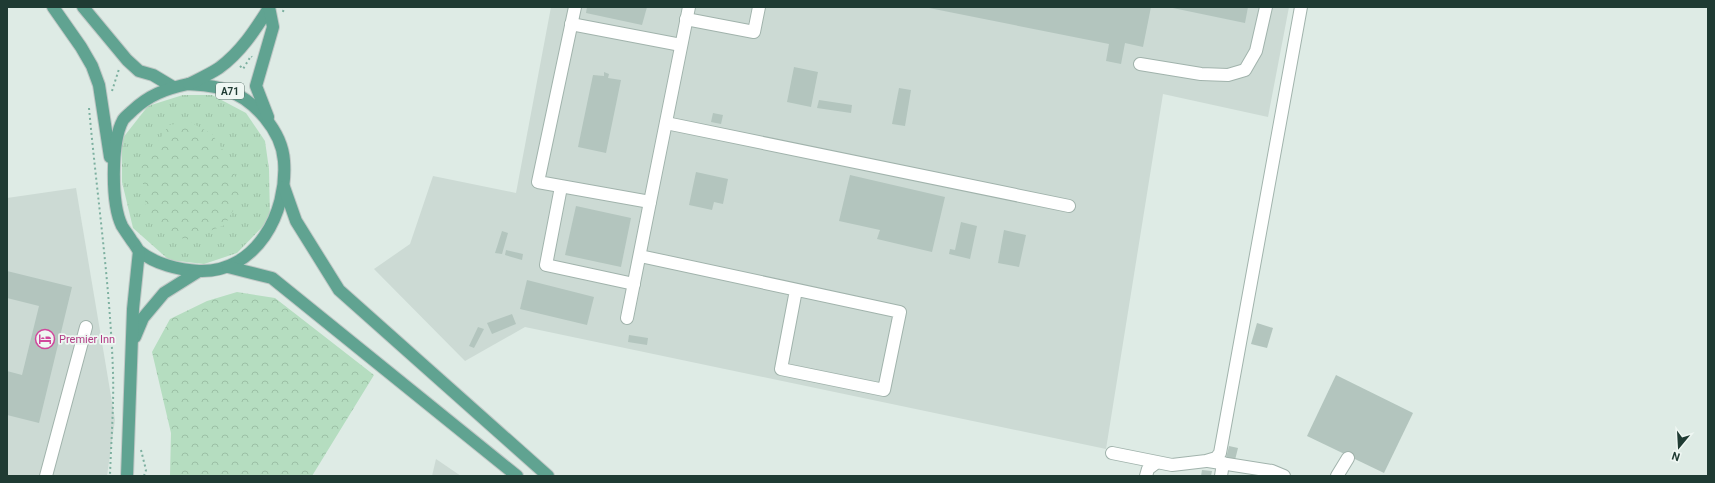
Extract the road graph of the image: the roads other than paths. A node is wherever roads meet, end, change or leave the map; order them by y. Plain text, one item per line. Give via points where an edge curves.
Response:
1 (53, 7) edge
2 (83, 7) edge
3 (575, 7) edge
4 (759, 7) edge
5 (1266, 7) edge
6 (1301, 7) edge
7 (269, 8) edge
8 (687, 13) edge
9 (571, 24) junction
10 (681, 45) junction
11 (1140, 64) dead end
12 (188, 84) junction
13 (173, 87) junction
14 (666, 123) junction
15 (272, 128) junction
16 (113, 178) junction
17 (284, 187) junction
18 (562, 187) junction
19 (650, 202) junction
20 (1069, 206) dead end
21 (139, 251) junction
22 (640, 256) junction
23 (228, 267) junction
24 (199, 271) junction
25 (634, 284) junction
26 (796, 290) junction
27 (627, 318) dead end
28 (86, 327) dead end
29 (132, 344) junction
30 (1112, 453) dead end
31 (1348, 458) dead end
32 (1206, 461) junction
33 (1156, 462) junction
34 (1223, 463) junction
35 (46, 476) edge
36 (126, 476) edge
37 (517, 476) edge
38 (548, 476) edge
39 (1146, 476) edge
40 (1221, 476) edge
41 (1284, 476) edge
42 (1337, 476) edge

1 - 16 main road, A71 via 81,47 100,85
2 - 13 main road via 139,71 153,75
3 - 9 lane
4 - 8 lane via 754,32
5 - 11 lane via 1256,52 1246,70 1228,75 1201,74
6 - 32 lane via 1222,446 1216,458
7 - 12 main road via 252,35 232,57 218,69
7 - 15 main road via 273,27 256,86
8 - 10 lane
9 - 10 lane
9 - 18 lane via 538,182
10 - 14 lane
12 - 13 main road, A71
12 - 15 main road, A71 via 209,85 228,90 260,111
13 - 16 main road, A71 via 143,101 124,119 115,144
14 - 19 lane
14 - 20 lane
15 - 17 main road, A71 via 284,160
16 - 21 main road, A71 via 122,225
17 - 23 main road, A71 via 278,211 267,233 250,254
17 - 38 main road, A71 via 296,221 339,290
18 - 19 lane
18 - 25 lane via 546,265
19 - 22 lane
21 - 24 main road, A71 via 164,265
21 - 29 main road
22 - 25 lane
22 - 26 lane
23 - 24 main road, A71
23 - 37 main road, A71 via 272,278
24 - 29 main road via 164,292 143,318
25 - 27 lane
26 - 26 lane via 900,312 884,390 781,369
28 - 35 lane
29 - 36 main road
30 - 33 lane
31 - 42 lane
32 - 33 lane via 1172,465
32 - 34 lane
33 - 39 lane via 1148,469
34 - 40 lane
34 - 41 lane via 1272,471

